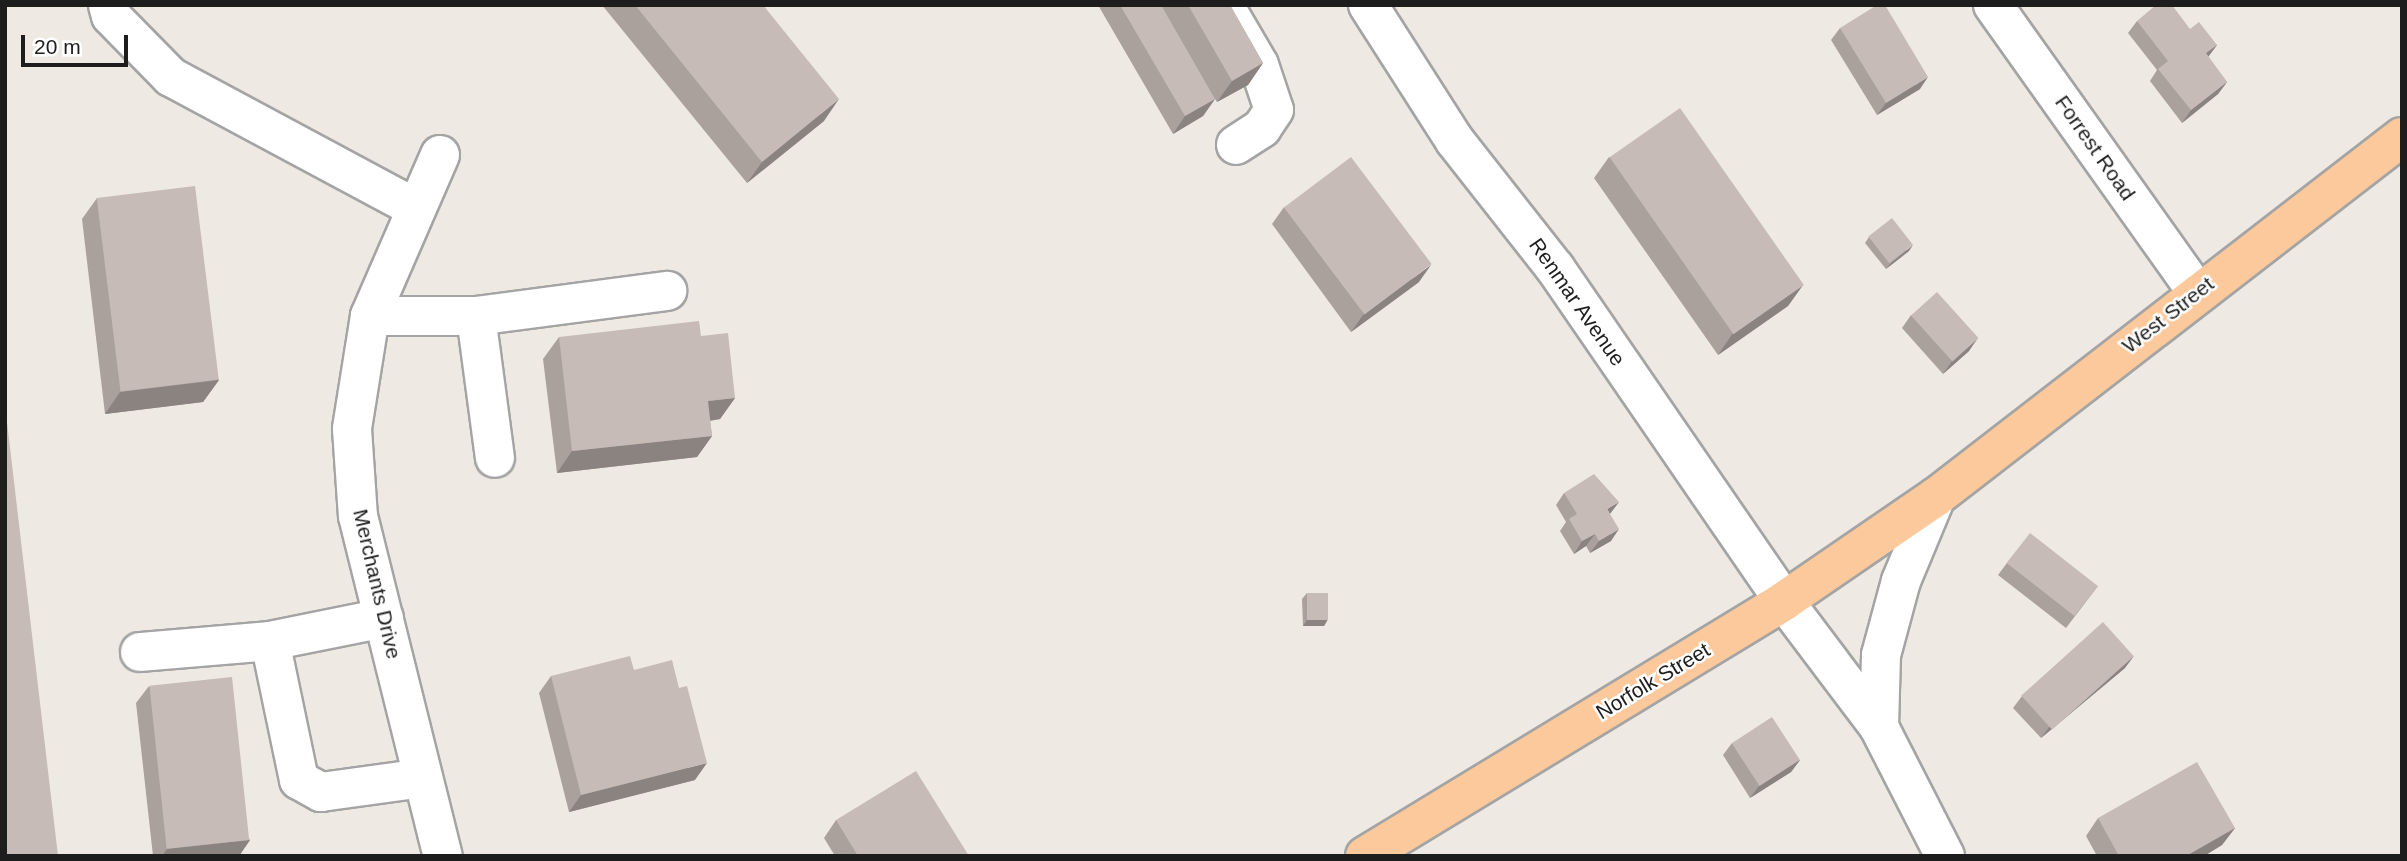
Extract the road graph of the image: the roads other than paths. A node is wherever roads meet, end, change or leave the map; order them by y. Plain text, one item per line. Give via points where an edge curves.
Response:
1 (108, 5) edge
2 (1224, 5) edge
3 (1368, 5) edge
4 (1993, 5) edge
5 (2402, 137) edge
6 (1236, 145) dead end
7 (440, 155) dead end
8 (415, 208) junction
9 (667, 291) dead end
10 (2197, 292) junction
11 (370, 316) junction
12 (476, 316) junction
13 (495, 458) dead end
14 (1936, 497) junction
15 (1784, 601) junction
16 (384, 618) junction
17 (270, 641) junction
18 (140, 652) dead end
19 (1879, 727) junction
20 (423, 778) junction
21 (443, 856) edge
22 (1365, 856) edge
23 (1945, 856) edge

1 - 8 street via 171,77
2 - 6 street via 1259,65 1274,110 1262,128
3 - 15 street, Renmar Avenue via 1455,141 1555,268
4 - 10 street, Forrest Road
5 - 10 main road, West Street
7 - 8 street, Merchants Drive
8 - 11 street, Merchants Drive
9 - 12 street
10 - 14 main road, West Street
11 - 12 street
11 - 16 street, Merchants Drive via 352,429 358,516
12 - 13 street
14 - 15 main road, Norfolk Street
14 - 19 street via 1901,581 1881,655
15 - 19 street
15 - 22 main road, Norfolk Street
16 - 17 street
16 - 20 street, Merchants Drive
17 - 18 street
17 - 20 street via 299,780 321,792
19 - 23 street
20 - 21 street, Merchants Drive

